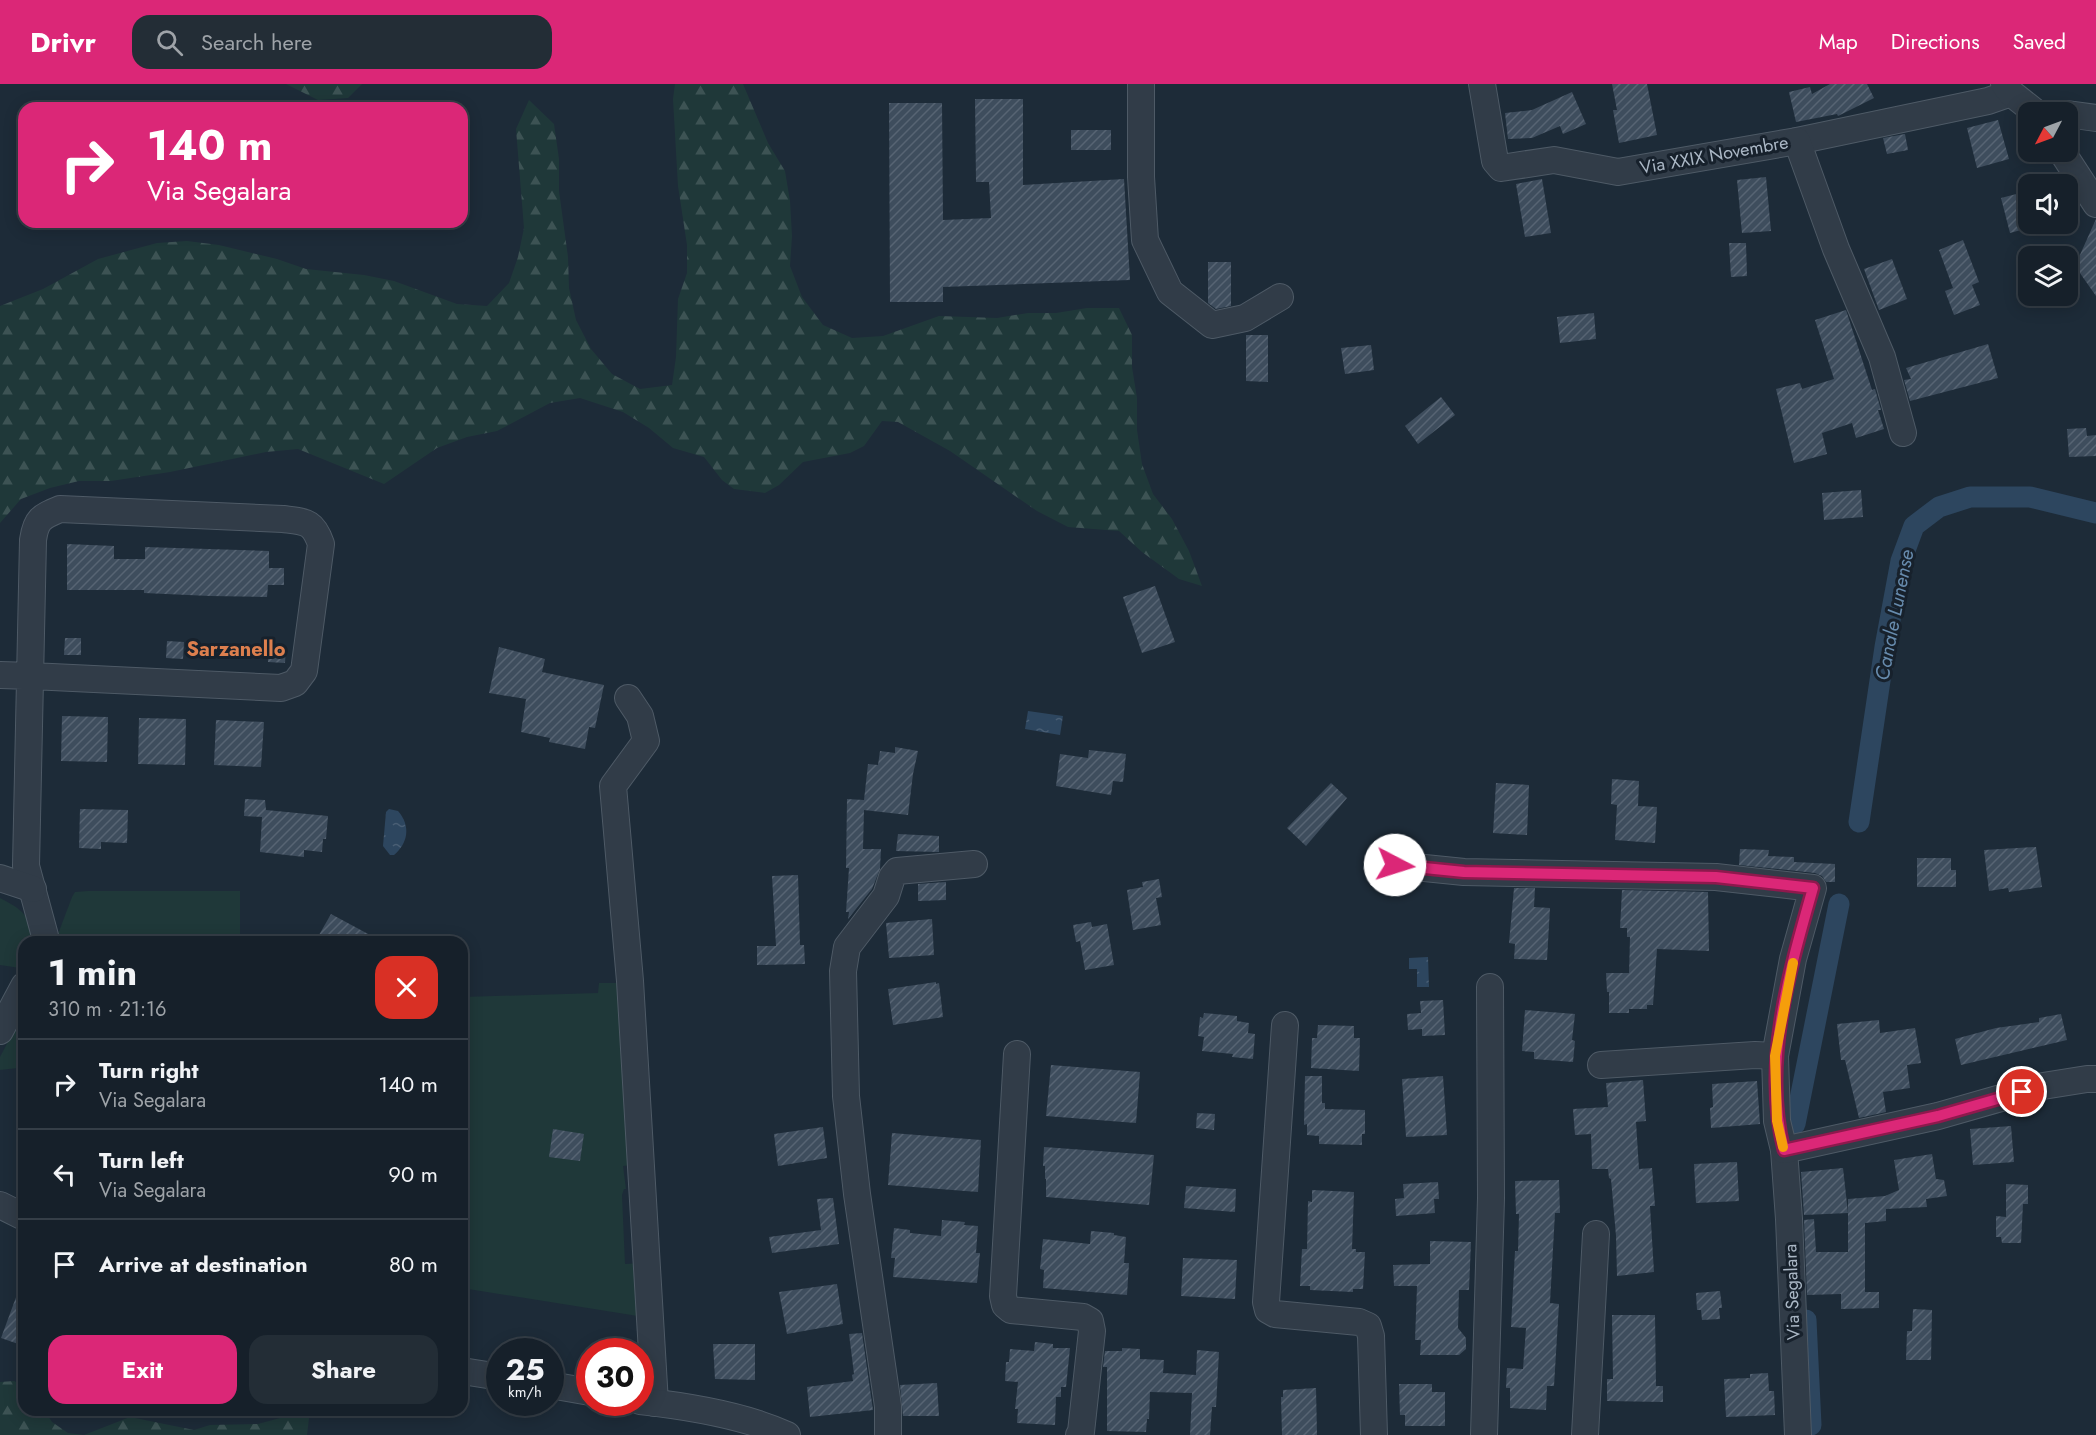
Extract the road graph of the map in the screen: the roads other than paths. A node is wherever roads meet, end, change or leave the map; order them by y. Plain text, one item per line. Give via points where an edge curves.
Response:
1 (1141, 84) edge
2 (1482, 84) edge
3 (2008, 89) edge
4 (2026, 102) edge
5 (2078, 116) edge
6 (2096, 118) edge
7 (1797, 141) junction
8 (2069, 162) edge
9 (2096, 204) edge
10 (1280, 297) dead end
11 (1903, 433) dead end
12 (0, 675) edge
13 (32, 676) junction
14 (628, 698) dead end
15 (974, 864) dead end
16 (1395, 865) dead end
17 (0, 878) edge
18 (33, 890) junction
19 (45, 936) edge
20 (1490, 987) dead end
21 (18, 997) edge
22 (1285, 1025) dead end
23 (0, 1031) edge
24 (1017, 1054) dead end
25 (1775, 1056) junction
26 (1601, 1065) dead end
27 (2096, 1079) edge
28 (1784, 1150) junction
29 (0, 1205) edge
30 (18, 1214) edge
31 (1596, 1233) dead end
32 (645, 1338) edge
33 (468, 1372) edge
34 (486, 1375) edge
35 (654, 1403) edge
36 (788, 1435) edge
37 (888, 1435) edge
38 (1080, 1435) edge
39 (1374, 1435) edge
40 (1484, 1435) edge
41 (1585, 1435) edge
42 (1798, 1435) edge

1 - 10 street via 1145,240 1170,292 1212,326 1245,318
2 - 7 street, Via XXIX Novembre via 1495,161 1501,168 1554,160 1618,172
3 - 4 street
3 - 7 street, Via XXIX Novembre via 1988,101
5 - 6 street
7 - 11 street via 1836,249 1882,357
8 - 9 street
12 - 13 street
13 - 13 street via 33,540 36,525 46,515 60,509 283,519 303,521 316,530 320,556 304,671 295,683 281,688
13 - 18 street via 26,855
14 - 32 street via 640,716 645,741 613,786 630,981
15 - 37 street via 897,871 886,896 847,947 843,971 846,1096 886,1386
16 - 25 street, Via Segalara via 1464,872 1716,877 1813,888 1793,959
17 - 18 street
18 - 19 street
20 - 40 street via 1491,1209
21 - 23 street
22 - 39 street via 1266,1302 1268,1310 1275,1314 1368,1326
24 - 38 street via 1003,1296 1011,1310 1090,1321
25 - 26 street
25 - 28 street, Via Segalara via 1777,1121
27 - 28 street via 2043,1086 1938,1116
28 - 42 street, Via Segalara
29 - 30 street
31 - 41 street
33 - 34 street
35 - 36 street via 678,1405

